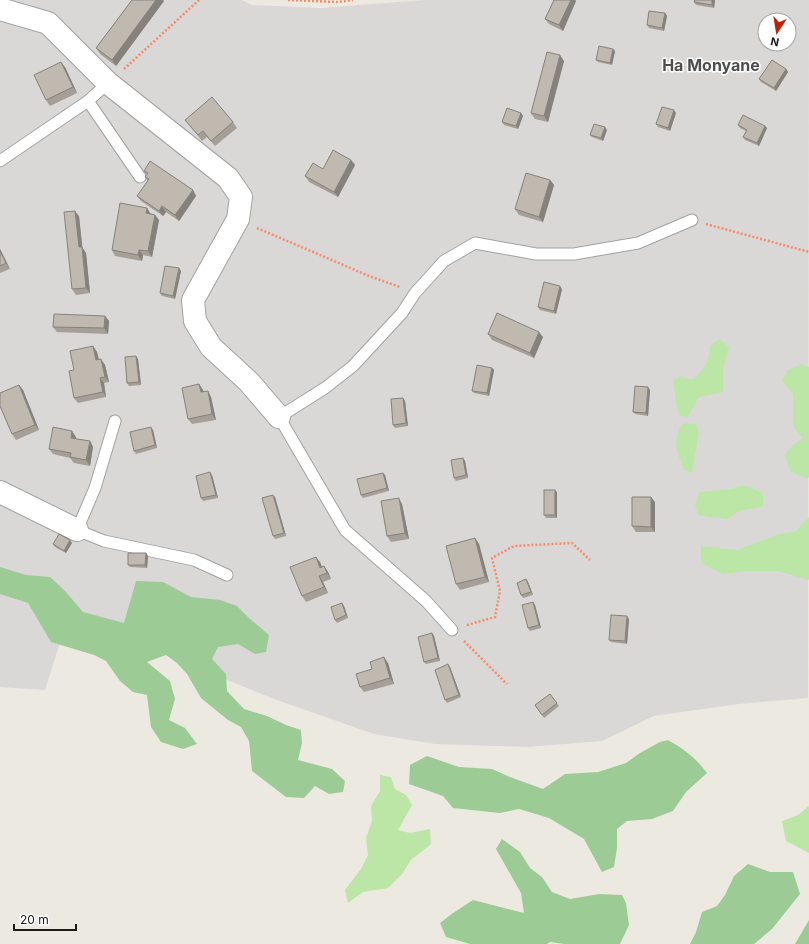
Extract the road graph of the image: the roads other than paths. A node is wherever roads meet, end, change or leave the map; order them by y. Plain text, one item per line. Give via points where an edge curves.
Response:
1 (0, 9) edge
2 (108, 83) junction
3 (88, 101) junction
4 (0, 161) edge
5 (140, 177) dead end
6 (692, 220) road end
7 (279, 417) junction
8 (115, 421) dead end
9 (0, 492) edge
10 (77, 530) junction
11 (227, 575) dead end
12 (452, 630) road end

1 - 2 street via 48,23
2 - 3 lane
2 - 7 street via 228,178 241,197 238,220 193,300 195,321 211,347 249,382
3 - 4 lane
3 - 5 lane
6 - 7 lane via 638,243 574,254 536,254 475,243 444,261 415,293 402,313 353,366 325,388
7 - 12 lane via 345,530 426,601
8 - 10 lane via 94,488
9 - 10 street
10 - 11 lane via 104,541 194,560

